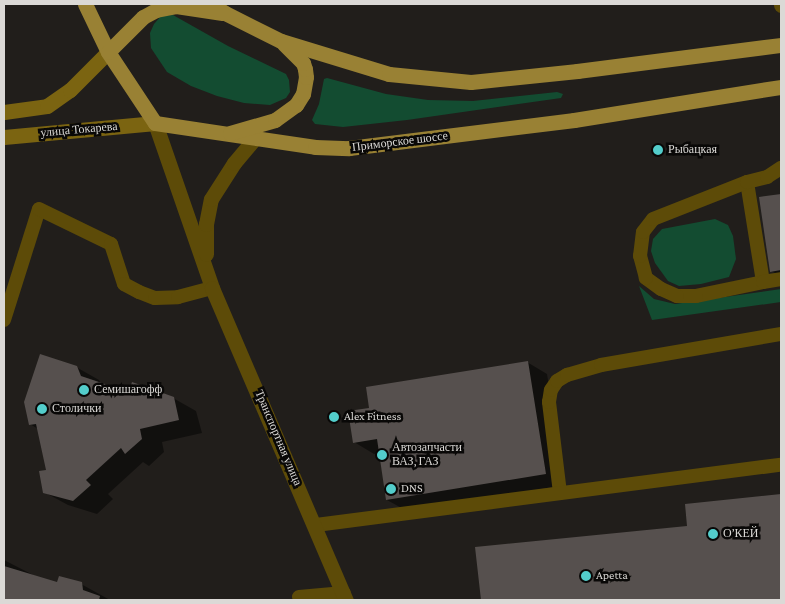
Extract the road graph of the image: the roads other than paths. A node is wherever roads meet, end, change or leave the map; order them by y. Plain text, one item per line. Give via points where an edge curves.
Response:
1 (85, 4) edge
2 (212, 4) edge
3 (225, 13) junction
4 (282, 41) junction
5 (781, 45) edge
6 (108, 52) junction
7 (781, 87) edge
8 (4, 112) edge
9 (155, 123) junction
10 (225, 134) junction
11 (4, 137) edge
12 (254, 139) junction
13 (781, 168) edge
14 (747, 182) junction
15 (781, 279) edge
16 (210, 282) junction
17 (763, 282) junction
18 (4, 320) edge
19 (781, 334) edge
20 (781, 464) edge
21 (560, 493) junction
22 (316, 525) junction
23 (299, 597) dead end
24 (345, 597) edge

1 - 6 highway
2 - 3 highway
3 - 4 highway
3 - 6 highway via 176,6 156,10 143,18
4 - 5 highway via 389,74 471,82
4 - 10 highway via 305,69 303,94 296,105 275,120
6 - 8 main road via 70,90 47,106
6 - 9 highway
7 - 12 highway, Приморское шоссе via 584,119 349,148
9 - 10 highway, Приморское шоссе
9 - 11 main road, улица Токарева
9 - 16 street, Транспортная улица
10 - 12 highway, Приморское шоссе
12 - 16 street, Транспортная улица via 234,162 211,199 206,244
13 - 14 lane via 767,177
14 - 17 lane
14 - 17 lane via 654,219 643,232 640,256 646,278 677,296 696,296
15 - 17 lane
16 - 18 lane via 178,297 155,298 139,292 124,284 110,244 39,210
16 - 22 street, Транспортная улица
19 - 21 lane via 601,365 557,381 551,390 550,402
20 - 21 lane
21 - 22 lane
22 - 24 street, Транспортная улица
23 - 24 lane

